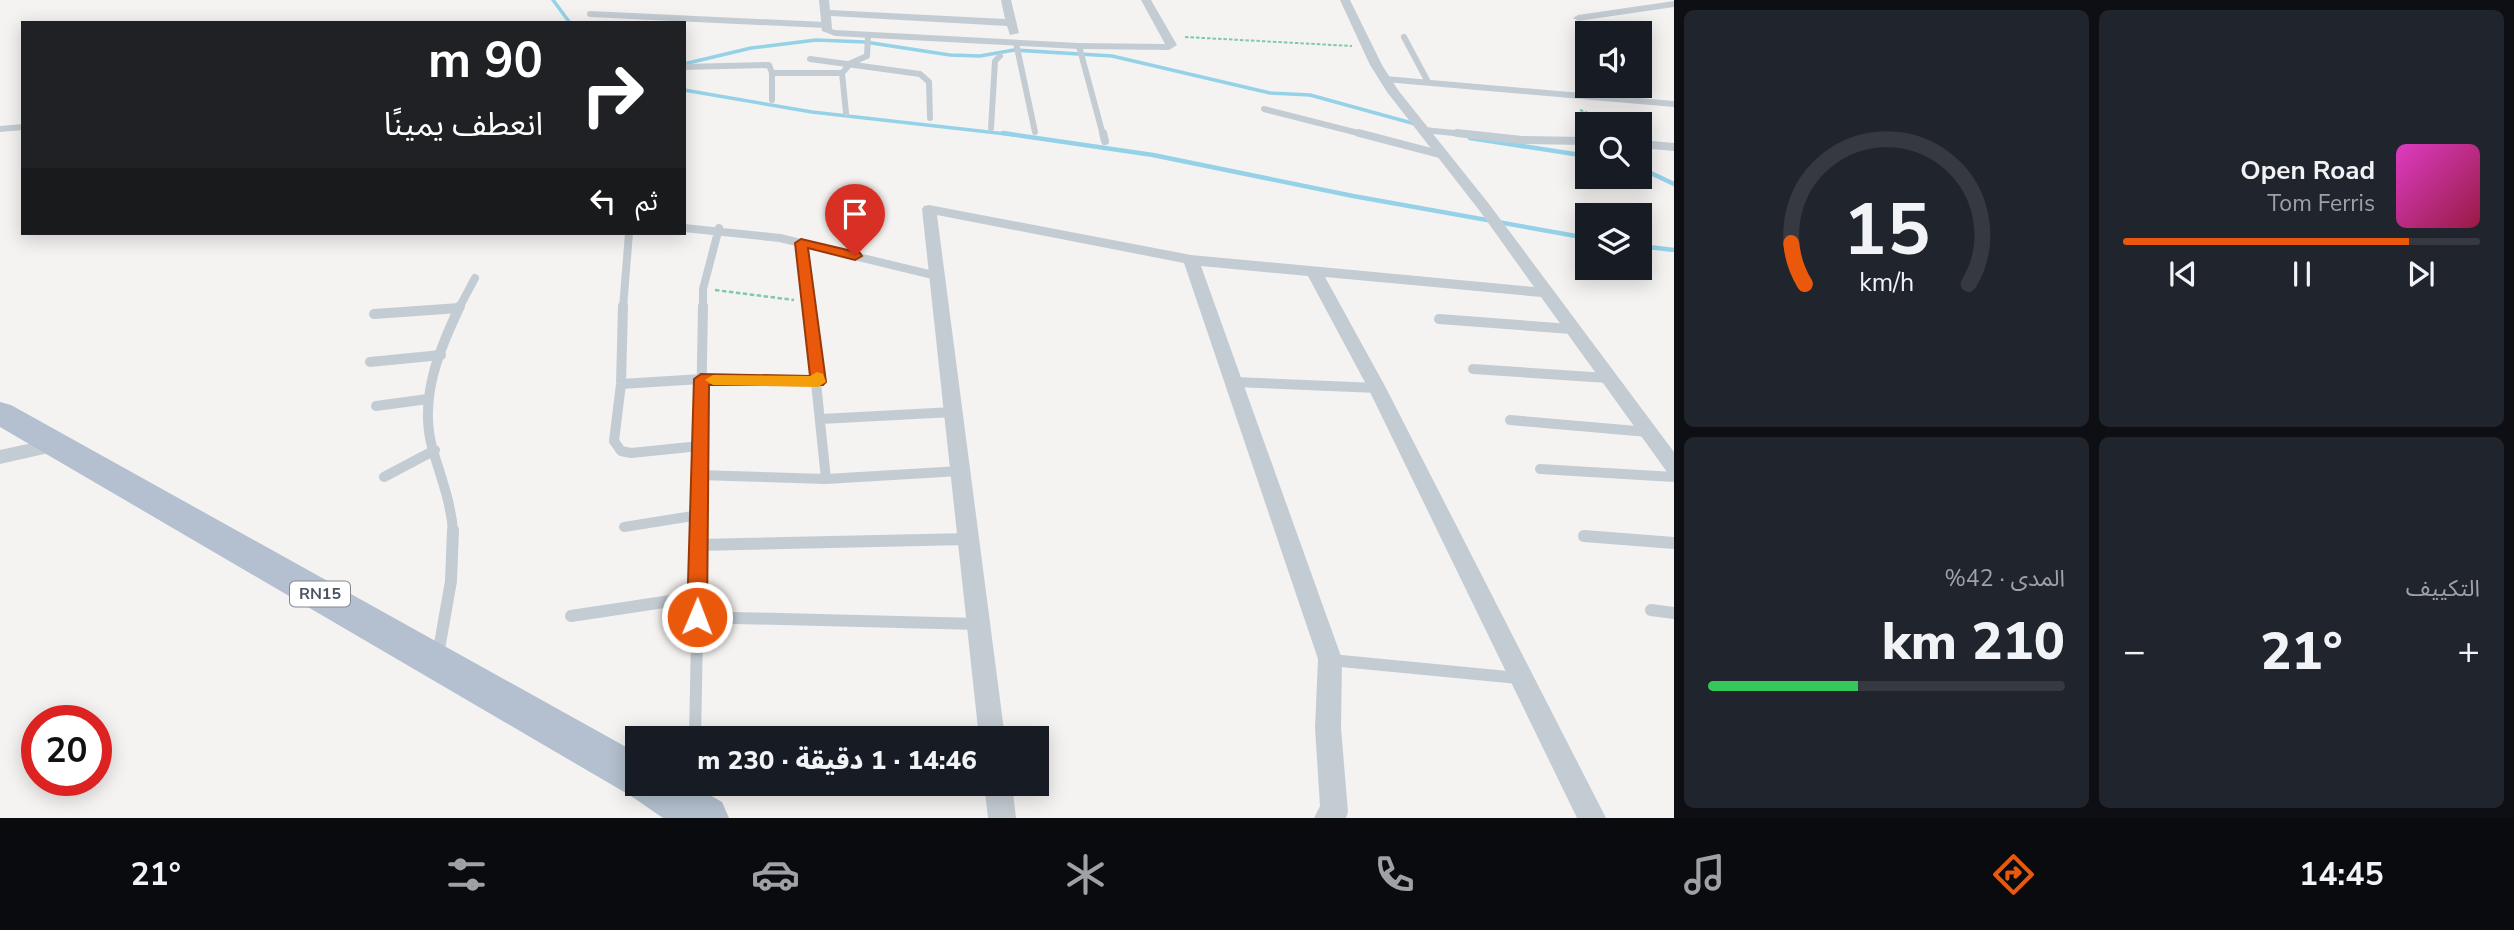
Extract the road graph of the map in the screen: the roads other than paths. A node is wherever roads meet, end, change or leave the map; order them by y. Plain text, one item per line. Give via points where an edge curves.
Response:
1 (824, 0) edge
2 (1006, 0) edge
3 (1146, 0) edge
4 (1345, 0) edge
5 (1645, 0) edge
6 (877, 2) edge
7 (1674, 4) edge
8 (1660, 6) junction
9 (1674, 11) edge
10 (590, 14) dead end
11 (878, 16) junction
12 (825, 19) junction
13 (1578, 19) dead end
14 (682, 20) edge
15 (1011, 23) junction
16 (874, 35) junction
17 (1404, 37) dead end
18 (1016, 43) junction
19 (1079, 46) junction
20 (1000, 56) dead end
21 (810, 59) dead end
22 (851, 63) junction
23 (686, 68) edge
24 (772, 73) junction
25 (842, 73) junction
26 (1385, 79) junction
27 (1428, 82) junction
28 (772, 100) dead end
29 (1674, 104) edge
30 (1264, 109) dead end
31 (846, 113) dead end
32 (930, 118) dead end
33 (21, 127) edge
34 (991, 128) dead end
35 (0, 129) edge
36 (1424, 130) junction
37 (1035, 132) dead end
38 (1105, 141) dead end
39 (1575, 141) edge
40 (1652, 145) edge
41 (1674, 147) edge
42 (1443, 155) junction
43 (686, 228) edge
44 (719, 228) junction
45 (629, 235) edge
46 (801, 243) junction
47 (1191, 260) junction
48 (1315, 273) junction
49 (937, 276) junction
50 (475, 278) dead end
51 (1548, 293) junction
52 (458, 308) junction
53 (374, 314) dead end
54 (1439, 319) dead end
55 (1571, 329) junction
56 (441, 355) junction
57 (370, 362) dead end
58 (1473, 369) dead end
59 (1608, 378) junction
60 (701, 379) junction
61 (818, 382) junction
62 (1235, 382) junction
63 (621, 384) junction
64 (1377, 388) junction
65 (428, 399) junction
66 (376, 406) dead end
67 (953, 412) junction
68 (0, 413) edge
69 (821, 419) junction
70 (1510, 420) dead end
71 (1648, 432) junction
72 (55, 445) junction
73 (700, 446) junction
74 (435, 450) junction
75 (0, 457) edge
76 (1674, 467) edge
77 (1540, 469) dead end
78 (960, 471) junction
79 (699, 475) junction
80 (384, 477) dead end
81 (1674, 477) edge
82 (827, 479) junction
83 (699, 515) junction
84 (624, 527) dead end
85 (1584, 536) dead end
86 (968, 539) junction
87 (1674, 543) edge
88 (698, 545) junction
89 (697, 597) junction
90 (1651, 610) dead end
91 (1674, 613) edge
92 (571, 616) dead end
93 (697, 617) junction
94 (978, 625) junction
95 (1330, 659) junction
96 (437, 660) junction
97 (1522, 678) junction
98 (695, 726) edge
99 (991, 726) edge
100 (625, 771) edge
101 (672, 796) edge
102 (999, 796) edge
103 (698, 809) edge
104 (1002, 818) edge
105 (1328, 818) edge
106 (1592, 818) edge

1 - 12 street
2 - 15 street
3 - 19 street via 1171,45 1167,48
4 - 26 street
5 - 8 street
6 - 11 street
7 - 8 street
8 - 9 street
8 - 13 street
10 - 14 lane
11 - 12 street
11 - 15 street
11 - 16 street
12 - 14 lane
12 - 16 street via 827,31
15 - 18 street
16 - 18 street
16 - 22 lane via 867,56
17 - 27 lane
18 - 19 street
18 - 37 lane
19 - 38 lane
20 - 34 lane via 995,61
21 - 22 lane
22 - 25 lane
22 - 32 lane via 925,77
23 - 24 lane via 761,64 769,65
24 - 25 lane
24 - 28 lane
25 - 31 lane
26 - 27 lane
26 - 36 street
27 - 29 lane
30 - 42 lane
33 - 35 lane
36 - 39 lane
36 - 42 street
40 - 41 lane
42 - 51 street
43 - 44 lane
44 - 46 lane
44 - 60 lane via 703,289
45 - 63 lane
46 - 49 lane
46 - 61 lane
47 - 48 street
47 - 49 street via 929,209
47 - 62 street
48 - 51 street
48 - 64 street
49 - 67 street
50 - 52 lane
51 - 55 street
52 - 53 lane
52 - 56 lane
54 - 55 lane
55 - 59 street
56 - 57 lane
56 - 65 lane
58 - 59 lane
59 - 71 street
60 - 61 lane
60 - 63 lane
60 - 73 lane
61 - 69 lane
62 - 64 lane
62 - 95 street
63 - 73 lane via 614,441 621,451
64 - 97 street
65 - 66 lane
65 - 74 lane via 429,433
67 - 69 lane
67 - 78 street
68 - 72 main road, RN15
69 - 82 lane
70 - 71 lane
71 - 76 street
72 - 75 street
72 - 96 main road, RN15
73 - 79 lane
74 - 80 lane
74 - 96 lane via 450,508 453,565
77 - 81 lane
78 - 82 lane
78 - 86 street
79 - 82 lane
79 - 83 lane
83 - 84 lane
83 - 88 lane
85 - 87 lane
86 - 88 lane
86 - 94 street
88 - 89 lane
89 - 92 lane
89 - 93 lane
90 - 91 lane
93 - 94 lane
93 - 98 lane
94 - 99 street
95 - 97 lane
95 - 105 street via 1328,728 1334,812
96 - 100 main road, RN15
97 - 106 street
101 - 103 main road
102 - 104 street

